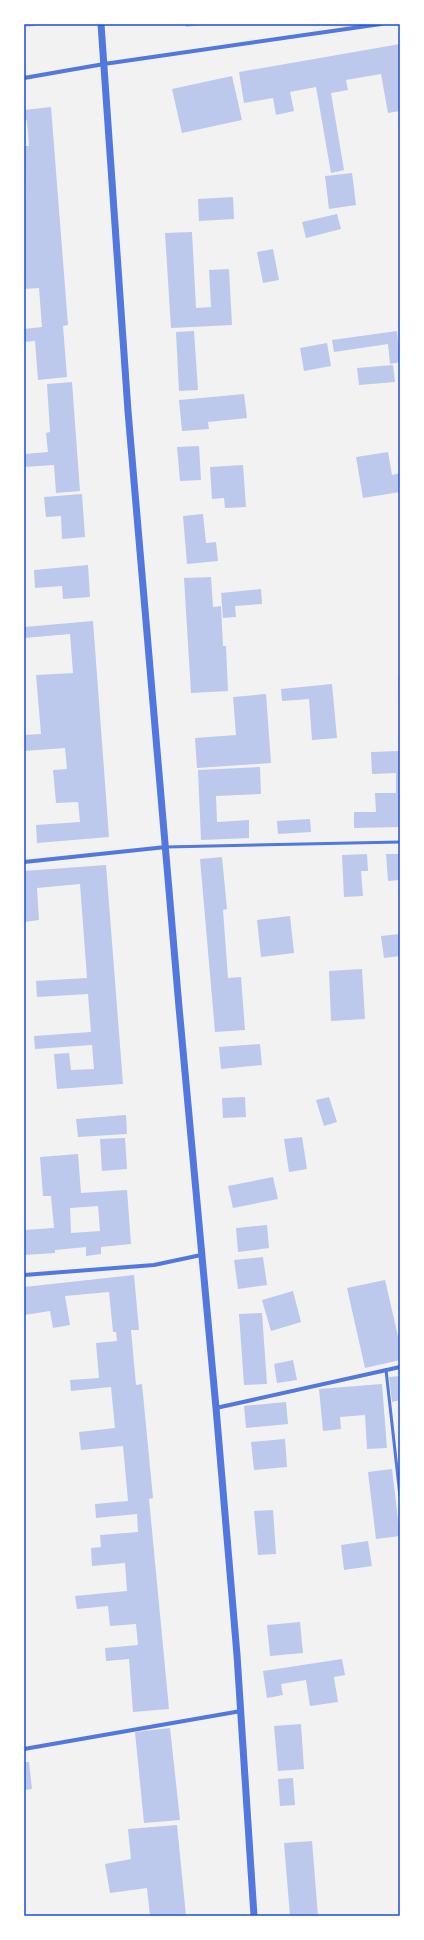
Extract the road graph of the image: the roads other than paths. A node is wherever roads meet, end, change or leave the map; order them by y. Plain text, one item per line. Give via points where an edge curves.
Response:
1 (101, 24) edge
2 (381, 24) edge
3 (104, 64) junction
4 (24, 78) edge
5 (400, 842) edge
6 (166, 847) junction
7 (24, 862) edge
8 (201, 1255) junction
9 (24, 1275) edge
10 (400, 1367) edge
11 (386, 1370) junction
12 (216, 1408) junction
13 (400, 1496) edge
14 (241, 1711) junction
15 (24, 1749) edge
16 (254, 1916) edge

1 - 3 street
2 - 3 street
3 - 4 street
3 - 6 street via 128,411
5 - 6 lane
6 - 7 street
6 - 8 street
8 - 9 street via 154,1265
8 - 12 street
10 - 11 street
11 - 12 street
11 - 13 lane
12 - 14 street
14 - 15 street
14 - 16 street

